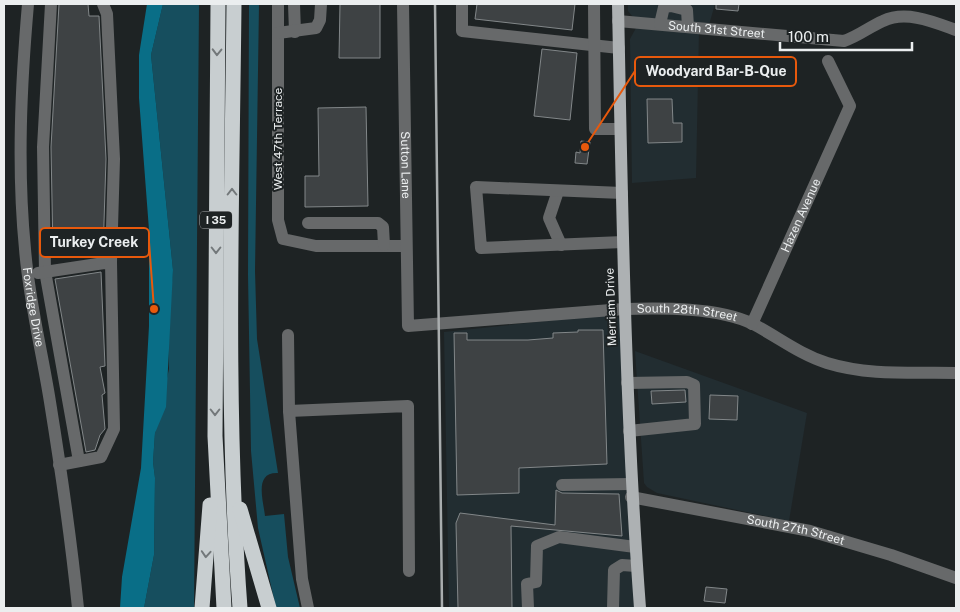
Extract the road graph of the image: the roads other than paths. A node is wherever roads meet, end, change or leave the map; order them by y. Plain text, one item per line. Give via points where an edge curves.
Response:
1 (28, 4) edge
2 (50, 4) edge
3 (103, 4) edge
4 (218, 4) edge
5 (234, 4) edge
6 (278, 4) edge
7 (294, 4) edge
8 (321, 4) edge
9 (403, 4) edge
10 (462, 4) edge
11 (594, 4) edge
12 (618, 4) edge
13 (618, 21) junction
14 (660, 24) junction
15 (688, 27) junction
16 (956, 30) edge
17 (295, 32) junction
18 (278, 33) junction
19 (595, 46) junction
20 (619, 48) junction
21 (828, 61) dead end
22 (620, 129) junction
23 (558, 190) junction
24 (622, 193) junction
25 (308, 223) dead end
26 (339, 223) junction
27 (623, 242) junction
28 (340, 245) junction
29 (384, 245) junction
30 (561, 245) junction
31 (406, 246) junction
32 (111, 262) junction
33 (45, 271) junction
34 (28, 274) junction
35 (624, 309) junction
36 (752, 324) junction
37 (408, 326) joint
38 (288, 335) dead end
39 (956, 373) edge
40 (627, 383) junction
41 (289, 411) junction
42 (629, 431) junction
43 (215, 436) junction
44 (79, 461) junction
45 (59, 464) junction
46 (232, 483) junction
47 (562, 485) dead end
48 (631, 491) junction
49 (635, 547) junction
50 (636, 566) junction
51 (409, 571) dead end
52 (956, 578) edge
53 (78, 608) edge
54 (202, 608) edge
55 (224, 608) edge
56 (240, 608) edge
57 (269, 608) edge
58 (308, 608) edge
59 (528, 608) edge
60 (613, 608) edge
61 (640, 608) edge

1 - 34 street, Foxridge Drive via 20,142
2 - 33 street via 43,147
3 - 32 street via 107,14 114,159
4 -> 43 highway, I 35
46 -> 5 highway, I 35
6 - 18 street, West 47th Terrace
7 - 17 street
8 - 17 street via 319,25 312,30
9 - 31 street, Sutton Lane
10 - 19 street via 462,31
11 - 19 street
12 - 13 main road, Merriam Drive
13 - 14 street, South 31st Street
13 - 20 main road, Merriam Drive
14 - 15 street, South 31st Street
14 - 15 street via 664,7 671,6 687,10
15 - 16 street, South 31st Street via 844,41 857,37 884,20 901,16 925,19
17 - 18 street
18 - 28 street, West 47th Terrace via 279,230 283,239 316,246
19 - 20 street
19 - 22 street via 595,129
20 - 22 main road, Merriam Drive
21 - 36 street, Hazen Avenue via 850,106
22 - 24 main road, Merriam Drive
23 - 24 street
23 - 30 street via 548,218
23 - 30 street via 476,187 481,248
24 - 27 main road, Merriam Drive
25 - 26 street
26 - 28 street
26 - 29 street via 381,224
27 - 30 street
27 - 35 main road, Merriam Drive
28 - 29 street
29 - 31 street
31 - 37 street, Sutton Lane
32 - 33 street
32 - 44 street via 114,429 101,457
33 - 34 street
33 - 44 street
34 - 45 street, Foxridge Drive
35 - 36 street, South 28th Street via 658,308 724,315
35 - 37 street, South 28th Street
35 - 40 main road, Merriam Drive
36 - 39 street, South 28th Street via 798,352 828,363 867,372
38 - 41 street
40 - 42 main road, Merriam Drive
40 - 42 street via 687,382 694,385 695,424
41 - 51 street via 408,406
41 - 58 street via 302,579
42 - 48 main road, Merriam Drive
43 -> 54 highway
43 - 55 highway, I 35
44 - 45 street
45 - 53 street, Foxridge Drive
46 - 56 highway, I 35
46 - 57 highway
47 - 48 street, South 27th Street
48 - 49 main road, Merriam Drive
48 - 52 street, South 27th Street via 810,531
49 - 50 main road, Merriam Drive
49 - 59 street via 559,537 537,546 536,582 527,584
50 - 60 street via 622,565 614,570
50 - 61 main road, Merriam Drive

